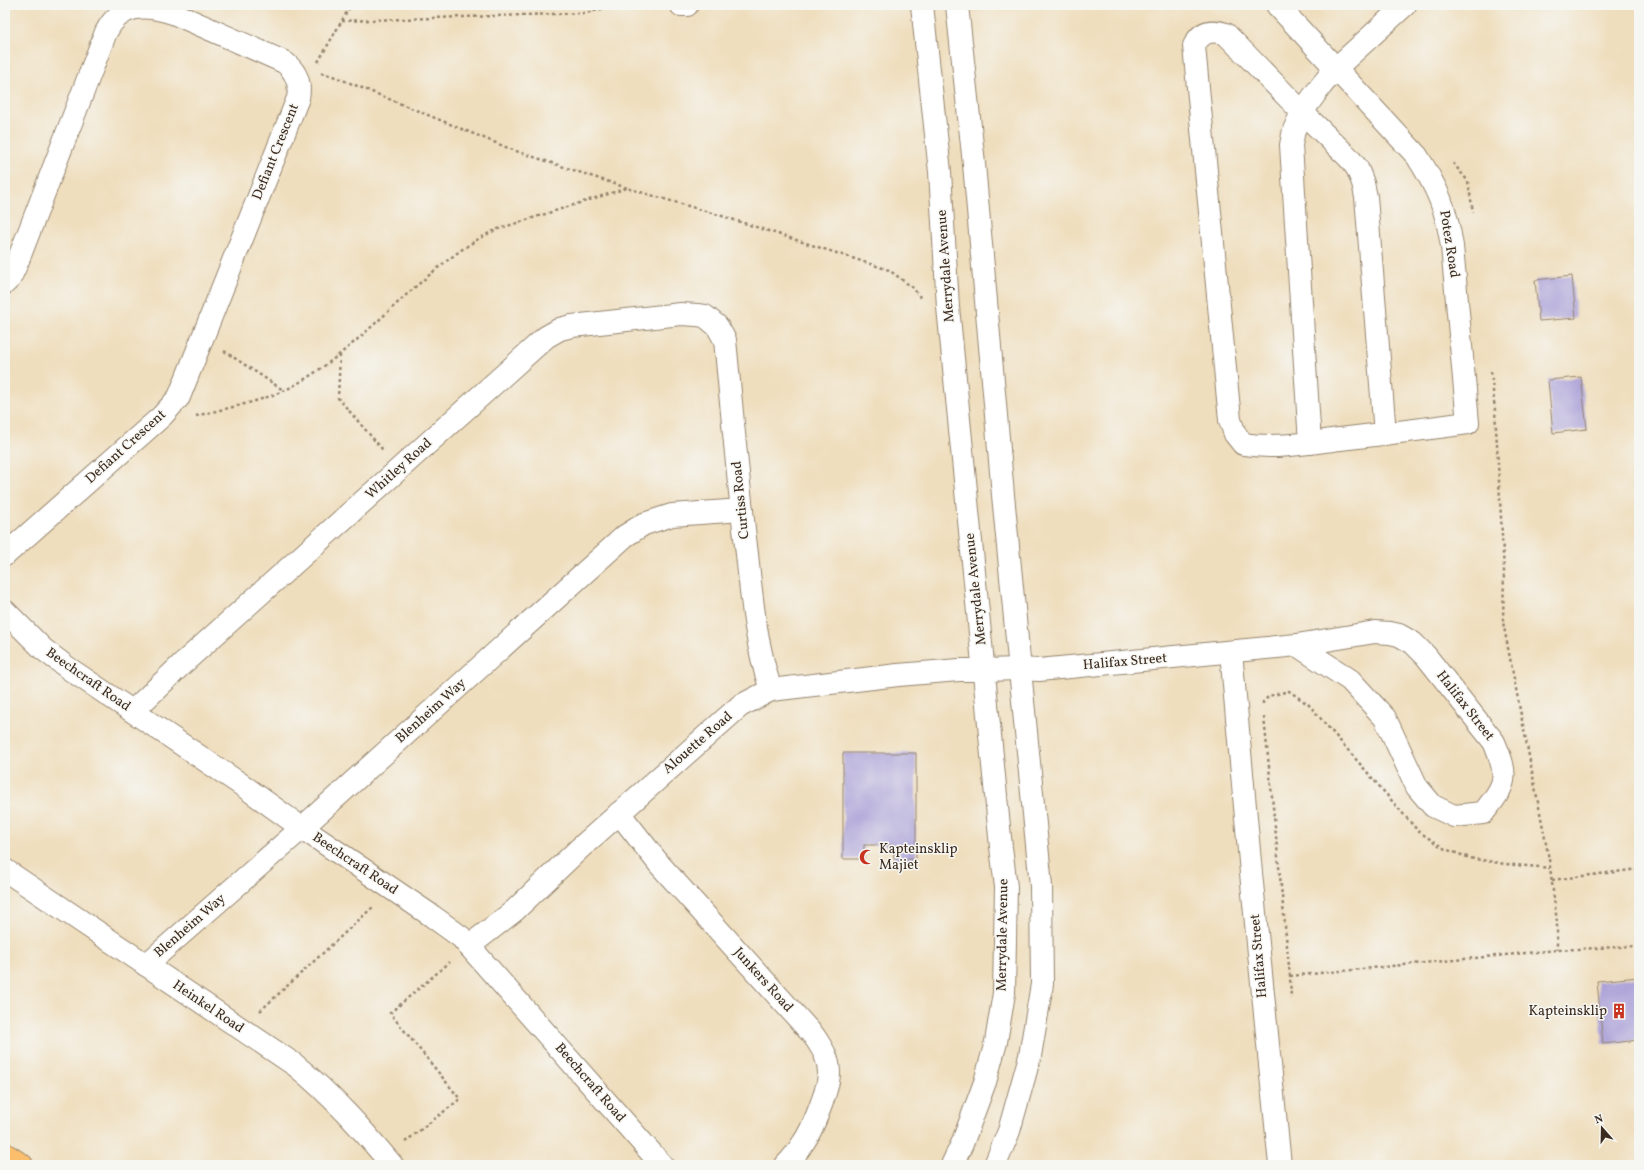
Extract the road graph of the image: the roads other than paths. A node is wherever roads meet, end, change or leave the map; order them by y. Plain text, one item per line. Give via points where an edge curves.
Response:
1 (681, 5) edge
2 (687, 5) edge
3 (922, 5) edge
4 (957, 5) edge
5 (1277, 5) edge
6 (1405, 5) edge
7 (1335, 69) junction
8 (1302, 112) junction
9 (5, 283) edge
10 (705, 316) joint
11 (1385, 434) junction
12 (1310, 443) junction
13 (742, 510) junction
14 (5, 555) edge
15 (5, 611) edge
16 (1297, 645) junction
17 (1231, 652) junction
18 (1019, 669) junction
19 (984, 670) junction
20 (771, 690) junction
21 (133, 711) junction
22 (619, 813) junction
23 (302, 828) junction
24 (5, 870) edge
25 (469, 946) junction
26 (146, 965) junction
27 (5, 1154) edge
28 (389, 1161) edge
29 (22, 1165) edge
30 (662, 1165) edge
31 (786, 1165) edge
32 (952, 1165) edge
33 (994, 1165) edge
34 (1280, 1165) edge

1 - 2 street
3 - 19 street, Merrydale Avenue via 940,172 948,307
4 - 18 street via 974,164
5 - 7 street, Potez Road
6 - 7 street
7 - 8 street
7 - 11 street, Potez Road via 1417,156 1440,197 1448,219 1452,246 1468,424
8 - 11 street via 1349,158 1356,168 1366,197
8 - 12 street via 1291,145
8 - 12 street via 1226,34 1217,31 1207,32 1198,38 1194,46 1230,420 1235,434 1243,444 1261,447
9 - 14 street, Defiant Crescent via 17,263 106,32 119,15 141,7 173,13 304,72 298,98 179,397 162,416
10 - 13 street, Curtiss Road via 717,326 725,340
10 - 21 street, Whitley Road via 681,314 589,323 560,329 546,337
11 - 12 street
13 - 20 street, Curtiss Road via 756,635
13 - 23 street, Blenheim Way via 672,515 644,524 625,536
15 - 21 street, Beechcraft Road via 43,649
16 - 16 street, Halifax Street via 1374,632 1399,635 1413,643 1494,742 1501,758 1504,778 1498,795 1483,813 1454,816 1432,806 1417,787 1385,718 1350,680
16 - 17 street, Halifax Street
17 - 18 street, Halifax Street via 1039,670
17 - 34 street, Halifax Street via 1250,873
18 - 19 street, Halifax Street
18 - 33 street via 1041,886 1042,984 1030,1056 1009,1131
19 - 20 street, Alouette Road via 934,671
19 - 32 street, Merrydale Avenue via 1006,887 1004,993 996,1042 985,1082
20 - 22 street, Alouette Road via 740,706
21 - 23 street, Beechcraft Road
22 - 25 street, Alouette Road via 514,911
22 - 31 street, Junkers Road via 660,865 823,1049 829,1073 827,1089 804,1142
23 - 25 street, Beechcraft Road via 432,916
23 - 26 street, Blenheim Way
24 - 26 street, Heinkel Road
25 - 30 street, Beechcraft Road
26 - 28 street, Heinkel Road via 295,1065 355,1121
27 - 29 main road

